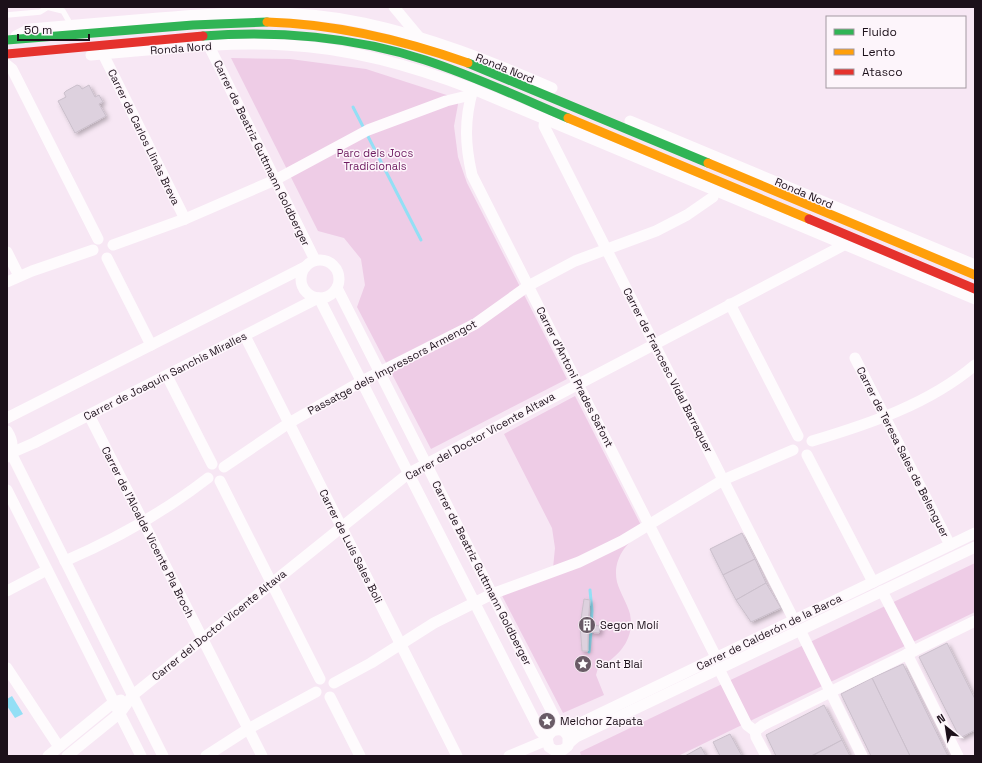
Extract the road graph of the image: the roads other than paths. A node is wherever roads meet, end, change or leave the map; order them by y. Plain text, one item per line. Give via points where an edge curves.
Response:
1 (47, 7) edge
2 (394, 7) edge
3 (7, 15) edge
4 (71, 25) junction
5 (419, 37) junction
6 (7, 40) edge
7 (209, 46) junction
8 (36, 51) junction
9 (7, 54) edge
10 (104, 54) junction
11 (10, 67) edge
12 (472, 92) junction
13 (545, 120) junction
14 (275, 180) junction
15 (712, 196) dead end
16 (183, 215) junction
17 (98, 239) junction
18 (112, 245) junction
19 (844, 245) junction
20 (92, 250) junction
21 (607, 250) junction
22 (7, 252) edge
23 (107, 258) junction
24 (315, 260) junction
25 (975, 265) edge
26 (305, 267) junction
27 (975, 275) edge
28 (19, 276) junction
29 (7, 282) edge
30 (528, 286) junction
31 (337, 288) junction
32 (975, 289) edge
33 (319, 298) junction
34 (975, 299) edge
35 (730, 304) junction
36 (245, 336) junction
37 (655, 343) junction
38 (151, 345) junction
39 (856, 358) dead end
40 (975, 365) edge
41 (380, 372) junction
42 (167, 376) junction
43 (362, 381) junction
44 (578, 383) junction
45 (89, 415) junction
46 (885, 416) junction
47 (7, 418) edge
48 (289, 423) junction
49 (7, 431) edge
50 (798, 436) junction
51 (812, 441) junction
52 (793, 450) junction
53 (10, 454) edge
54 (807, 455) junction
55 (426, 463) junction
56 (212, 464) junction
57 (224, 467) junction
58 (409, 473) junction
59 (208, 478) junction
60 (723, 480) junction
61 (220, 482) junction
62 (7, 490) edge
63 (143, 522) junction
64 (649, 524) junction
65 (341, 527) junction
66 (975, 533) edge
67 (950, 545) junction
68 (975, 547) edge
69 (65, 561) junction
70 (47, 570) junction
71 (872, 582) junction
72 (272, 583) junction
73 (882, 591) junction
74 (7, 592) edge
75 (492, 594) junction
76 (474, 603) junction
77 (794, 620) junction
78 (975, 621) edge
79 (800, 630) junction
80 (203, 639) junction
81 (400, 643) junction
82 (910, 653) junction
83 (716, 657) junction
84 (7, 668) edge
85 (719, 669) junction
86 (320, 679) junction
87 (334, 683) junction
88 (316, 692) junction
89 (830, 692) junction
90 (133, 695) junction
91 (330, 697) junction
92 (114, 702) junction
93 (120, 713) junction
94 (248, 729) junction
95 (563, 730) junction
96 (755, 731) junction
97 (547, 739) junction
98 (59, 746) junction
99 (568, 748) edge
100 (558, 753) edge
101 (48, 756) edge
102 (67, 756) edge
103 (141, 756) edge
104 (164, 756) edge
105 (206, 756) edge
106 (262, 756) edge
107 (360, 756) edge
108 (457, 756) edge
109 (509, 756) edge
110 (543, 756) edge
111 (766, 756) edge
112 (862, 756) edge
113 (958, 756) edge

1 - 3 lane via 40,12
1 - 4 lane via 63,12
2 - 5 street
4 - 5 street, Ronda Nord via 203,14 283,13 363,22
4 - 6 street, Ronda Nord via 30,29
5 - 25 street, Ronda Nord via 494,63
6 - 27 main road, Ronda Nord via 205,23 246,22 324,26 363,32 428,48 490,71
7 - 10 street, Ronda Nord
7 - 12 street, Ronda Nord via 285,45 362,54 421,70
7 - 14 street, Carrer de Beatriz Guttmann Goldberger
8 - 9 main road, Ronda Nord
8 - 10 street, Ronda Nord via 52,58
8 - 32 main road, Ronda Nord via 246,34 324,38 424,60 485,83
10 - 16 street, Carrer de Carlos Llinàs Breva
11 - 17 street
12 - 13 street, Ronda Nord
12 - 14 street via 366,131
12 - 30 street, Carrer d'Antoni Prades Safont via 465,122 466,150 472,175
13 - 19 street, Ronda Nord
13 - 21 street, Carrer de Francesc Vidal Barraquer via 544,126
14 - 16 street
14 - 24 street, Carrer de Beatriz Guttmann Goldberger
15 - 21 street, Passatge dels Impressors Armengot via 687,215 656,231
16 - 18 street
17 - 18 street via 106,238
17 - 20 street
18 - 23 street via 112,252
19 - 34 street, Ronda Nord
19 - 35 street, Carrer del Doctor Vicente Altava
20 - 23 street via 98,258
20 - 28 street
21 - 30 street, Passatge dels Impressors Armengot via 575,261
21 - 37 street, Carrer de Francesc Vidal Barraquer
22 - 28 street
23 - 38 street
24 - 26 street
24 - 31 street via 326,261 335,267 339,277
26 - 33 street via 301,280 306,292
26 - 38 street
28 - 29 street
30 - 41 street, Passatge dels Impressors Armengot via 475,324
30 - 44 street, Carrer d'Antoni Prades Safont
31 - 33 street via 330,295
31 - 41 street, Carrer de Beatriz Guttmann Goldberger
33 - 36 street, Carrer de Joaquín Sanchis Miralles
33 - 43 street, Carrer de Beatriz Guttmann Goldberger
35 - 37 street, Carrer del Doctor Vicente Altava
35 - 50 street
36 - 42 street, Carrer de Joaquín Sanchis Miralles
36 - 48 street, Carrer de Luís Sales Boli
37 - 44 street, Carrer del Doctor Vicente Altava
37 - 60 street, Carrer de Francesc Vidal Barraquer
38 - 47 street
39 - 46 street, Carrer de Teresa Sales de Belenguer
40 - 46 street via 933,394
41 - 43 street, Passatge dels Impressors Armengot
41 - 55 street, Carrer de Beatriz Guttmann Goldberger
42 - 45 street, Carrer de Joaquín Sanchis Miralles
42 - 56 street
43 - 48 street, Passatge dels Impressors Armengot
43 - 58 street, Carrer de Beatriz Guttmann Goldberger
44 - 55 street, Carrer del Doctor Vicente Altava
44 - 64 street, Carrer d'Antoni Prades Safont
45 - 53 street, Carrer de Joaquín Sanchis Miralles
45 - 63 street, Carrer de l'Alcalde Vicente Pla Broch
46 - 51 street
46 - 67 street, Carrer de Teresa Sales de Belenguer
48 - 57 street, Passatge dels Impressors Armengot
48 - 65 street, Carrer de Luís Sales Boli
49 - 53 street via 13,440
50 - 51 street via 807,436
50 - 52 street via 792,442
51 - 54 street via 813,448
52 - 54 street via 798,455
52 - 60 street
53 - 69 street
54 - 71 street
55 - 58 street, Carrer del Doctor Vicente Altava
55 - 75 street, Carrer de Beatriz Guttmann Goldberger
56 - 57 street via 218,463
56 - 59 street via 206,470
57 - 61 street via 225,475
58 - 65 street, Carrer del Doctor Vicente Altava
58 - 76 street, Carrer de Beatriz Guttmann Goldberger
59 - 61 street
59 - 63 street
60 - 64 street
60 - 77 street, Carrer de Francesc Vidal Barraquer
61 - 72 street
62 - 70 street
63 - 69 street
63 - 80 street, Carrer de l'Alcalde Vicente Pla Broch
64 - 75 street via 622,541 579,562
64 - 83 street, Carrer d'Antoni Prades Safont
65 - 72 street, Carrer del Doctor Vicente Altava
65 - 81 street, Carrer de Luís Sales Boli
66 - 67 street, Carrer de Calderón de la Barca
67 - 71 street, Carrer de Calderón de la Barca
68 - 73 street, Carrer de Calderón de la Barca
69 - 90 street
70 - 74 street
70 - 92 street
71 - 77 street, Carrer de Calderón de la Barca
72 - 80 street, Carrer del Doctor Vicente Altava
72 - 86 street
73 - 79 street, Carrer de Calderón de la Barca
73 - 82 street
75 - 76 street
75 - 95 street, Carrer de Beatriz Guttmann Goldberger
76 - 81 street via 434,622
76 - 97 street, Carrer de Beatriz Guttmann Goldberger via 540,731
77 - 83 street, Carrer de Calderón de la Barca
78 - 82 street
79 - 85 street, Carrer de Calderón de la Barca
79 - 89 street
80 - 90 street, Carrer del Doctor Vicente Altava
80 - 94 street, Carrer de l'Alcalde Vicente Pla Broch
81 - 87 street
81 - 108 street, Carrer de Luís Sales Boli
82 - 89 street
82 - 113 street
83 - 95 street, Carrer de Calderón de la Barca
84 - 98 street
85 - 96 street via 747,725
85 - 99 street, Carrer de Calderón de la Barca via 576,738
86 - 87 street via 328,678
86 - 88 street via 316,684
87 - 91 street via 335,690
88 - 91 street via 321,697
88 - 94 street
89 - 96 street
89 - 112 street
90 - 92 street, Carrer del Doctor Vicente Altava
90 - 93 street, Carrer del Doctor Vicente Altava
90 - 104 street
91 - 107 street
92 - 93 street
92 - 98 street, Carrer del Doctor Vicente Altava
93 - 102 street, Carrer del Doctor Vicente Altava
93 - 103 street
94 - 105 street
94 - 106 street, Carrer de l'Alcalde Vicente Pla Broch
95 - 97 street via 556,729 550,732
95 - 99 street via 568,736
96 - 111 street
97 - 100 street via 549,747
97 - 109 street
98 - 101 street, Carrer del Doctor Vicente Altava
99 - 100 street
100 - 110 street

